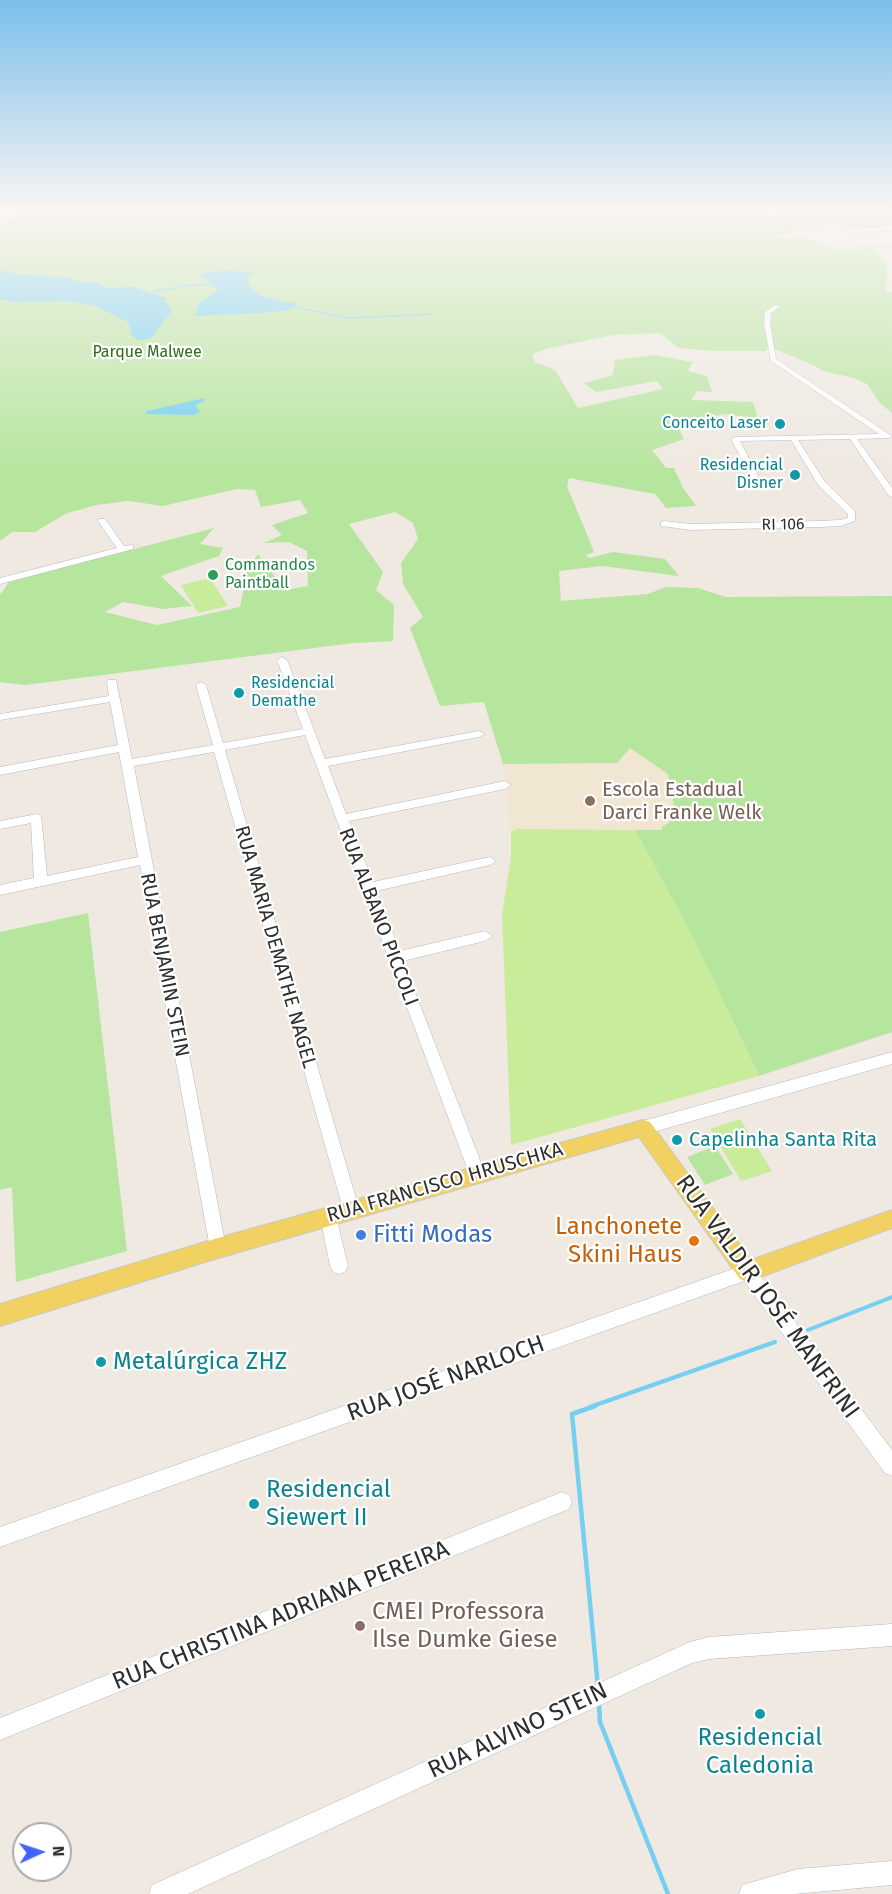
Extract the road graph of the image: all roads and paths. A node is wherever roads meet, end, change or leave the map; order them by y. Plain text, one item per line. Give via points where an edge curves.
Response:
1 (777, 306) dead end
2 (852, 436) junction
3 (890, 437) edge
4 (793, 438) junction
5 (759, 485) dead end
6 (892, 494) edge
7 (102, 521) dead end
8 (664, 524) dead end
9 (0, 581) edge
10 (282, 660) dead end
11 (112, 682) dead end
12 (201, 685) dead end
13 (114, 698) junction
14 (0, 717) edge
15 (308, 731) junction
16 (479, 734) dead end
17 (123, 748) junction
18 (218, 748) junction
19 (126, 764) junction
20 (320, 764) junction
21 (0, 771) edge
22 (505, 785) dead end
23 (341, 819) junction
24 (0, 825) edge
25 (144, 860) junction
26 (490, 861) dead end
27 (41, 881) junction
28 (367, 888) junction
29 (0, 890) edge
30 (485, 936) dead end
31 (394, 958) junction
32 (892, 1058) edge
33 (643, 1128) junction
34 (477, 1173) junction
35 (351, 1209) junction
36 (328, 1216) junction
37 (892, 1219) edge
38 (218, 1248) junction
39 (339, 1266) dead end
40 (747, 1272) junction
41 (0, 1315) edge
42 (892, 1466) edge
43 (562, 1502) dead end
44 (0, 1537) edge
45 (892, 1635) edge
46 (0, 1729) edge
47 (892, 1873) edge
48 (161, 1894) edge
49 (751, 1894) edge

1 - 3 street via 768,312 772,360
2 - 3 street
2 - 4 street
2 - 6 street
4 - 5 street via 735,439
4 - 8 street, RI 106 via 822,484 850,510 852,519 808,524
7 - 9 street via 126,548
10 - 15 street, RUA ALBANO PICCOLI
11 - 13 street, RUA BENJAMIN STEIN
12 - 18 street, RUA MARIA DEMATHE NAGEL
13 - 14 street
13 - 17 street, RUA BENJAMIN STEIN
15 - 18 street
15 - 20 street, RUA ALBANO PICCOLI
16 - 20 street
17 - 19 street, RUA BENJAMIN STEIN
17 - 21 street
18 - 19 street
18 - 35 street, RUA MARIA DEMATHE NAGEL
19 - 25 street, RUA BENJAMIN STEIN
20 - 23 street, RUA ALBANO PICCOLI
22 - 23 street
23 - 28 street, RUA ALBANO PICCOLI
24 - 27 street via 36,818
25 - 27 street
25 - 38 street, RUA BENJAMIN STEIN
26 - 28 street
27 - 29 street
28 - 31 street, RUA ALBANO PICCOLI
30 - 31 street
31 - 34 street, RUA ALBANO PICCOLI
32 - 33 street, RUA FRANCISCO HRUSCHKA
33 - 34 main road, RUA FRANCISCO HRUSCHKA
33 - 40 main road, RUA VALDIR JOSÉ MANFRINI
34 - 35 main road, RUA FRANCISCO HRUSCHKA
35 - 36 main road, RUA FRANCISCO HRUSCHKA
36 - 38 main road, RUA FRANCISCO HRUSCHKA
36 - 39 street
37 - 40 main road, RUA JOSÉ NARLOCH
38 - 41 main road, RUA FRANCISCO HRUSCHKA
40 - 42 street, RUA VALDIR JOSÉ MANFRINI
40 - 44 street, RUA JOSÉ NARLOCH
43 - 46 street, RUA CHRISTINA ADRIANA PEREIRA
45 - 48 street, RUA ALVINO STEIN via 710,1648 690,1653
47 - 49 street via 798,1881

